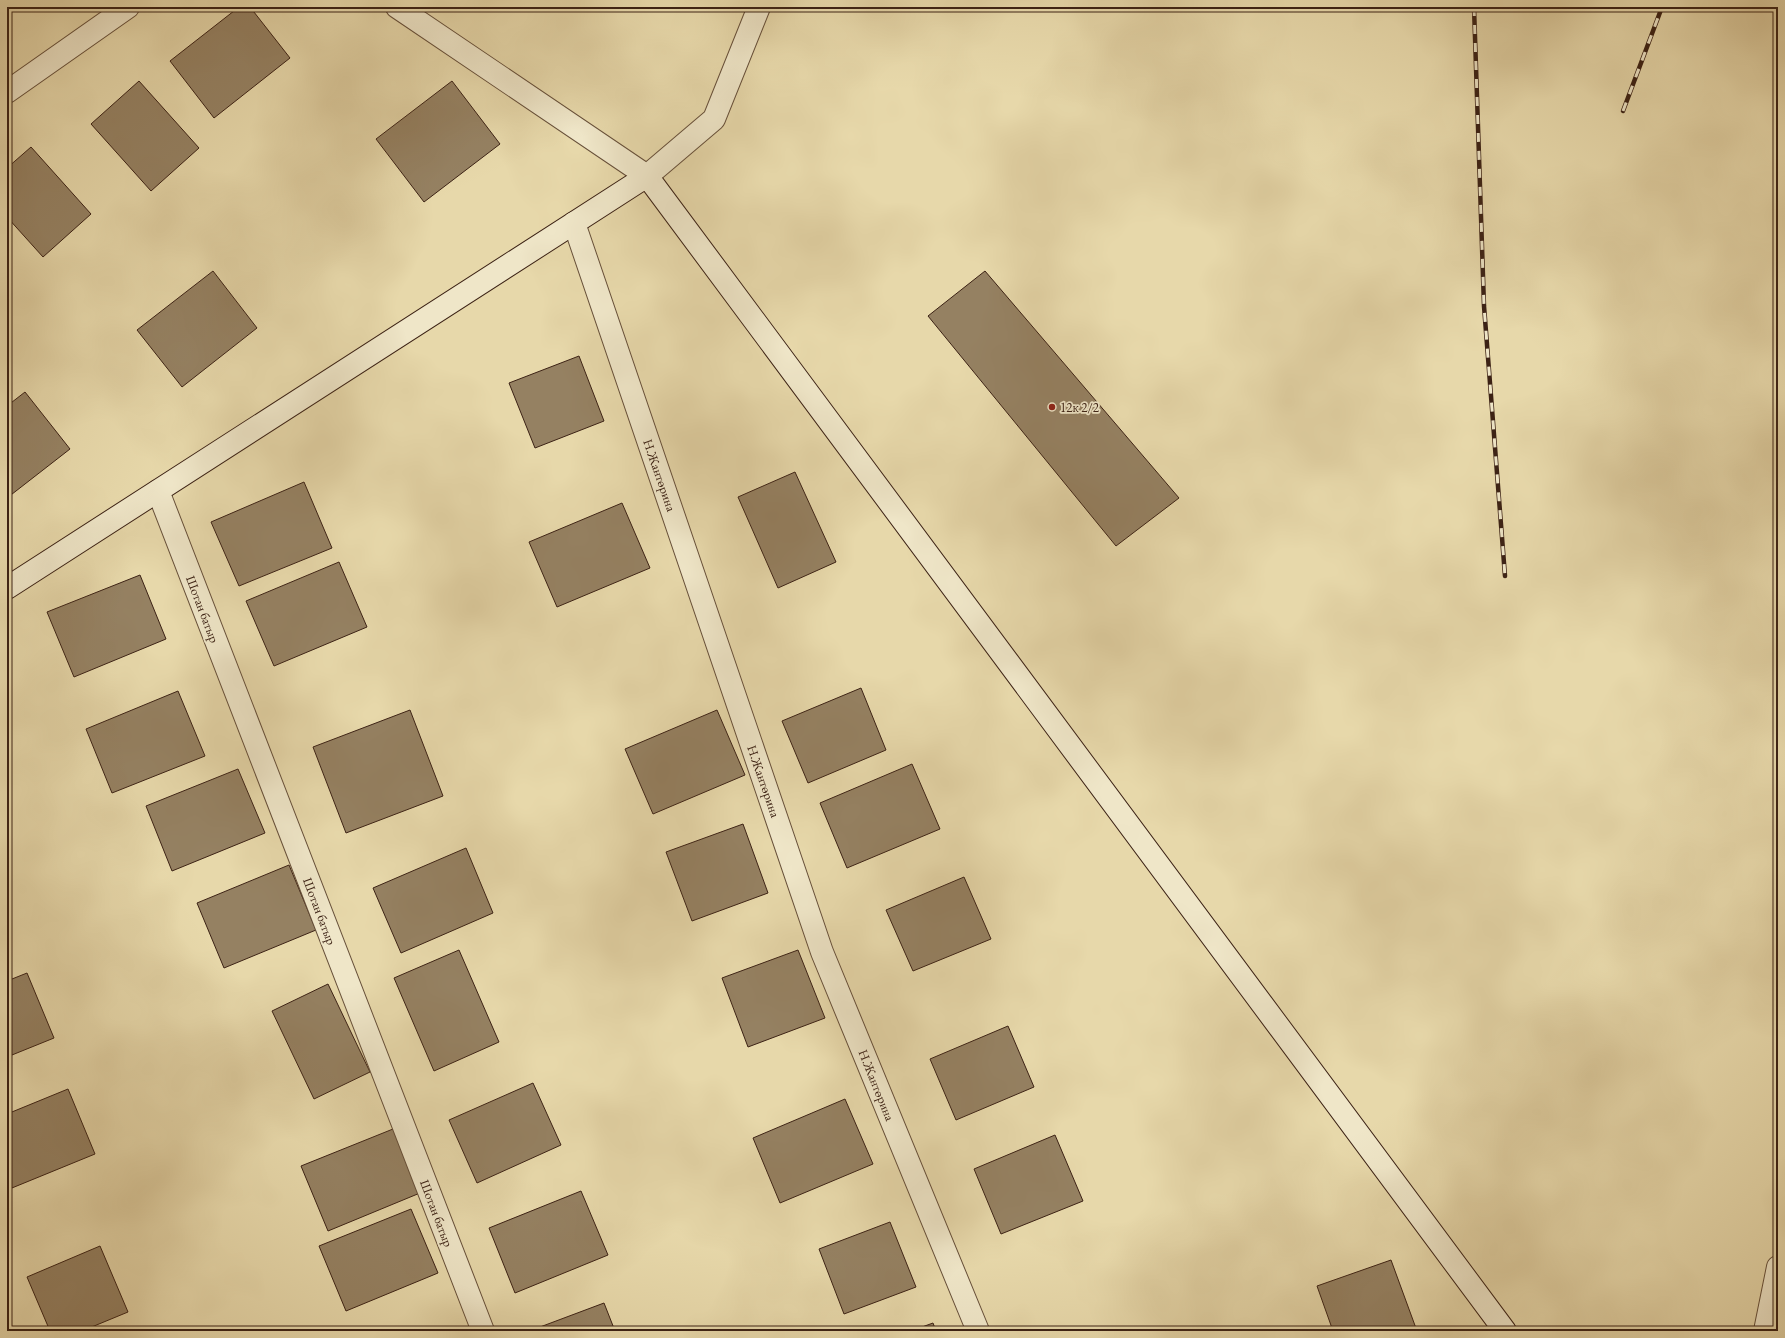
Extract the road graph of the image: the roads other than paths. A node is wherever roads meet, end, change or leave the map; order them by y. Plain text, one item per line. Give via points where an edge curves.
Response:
1 (128, 7) edge
2 (397, 7) edge
3 (759, 7) edge
4 (7, 92) edge
5 (647, 176) junction
6 (574, 223) junction
7 (158, 491) junction
8 (7, 588) edge
9 (1778, 1267) edge
10 (483, 1331) edge
11 (978, 1331) edge
12 (1505, 1331) edge
13 (1765, 1331) edge

1 - 4 street
2 - 5 street
3 - 5 street via 714,119
5 - 6 street
5 - 12 street
6 - 7 street
6 - 11 street, Н.Жантөрина via 822,952
7 - 8 street
7 - 10 street, Шотан батыр
9 - 13 street

